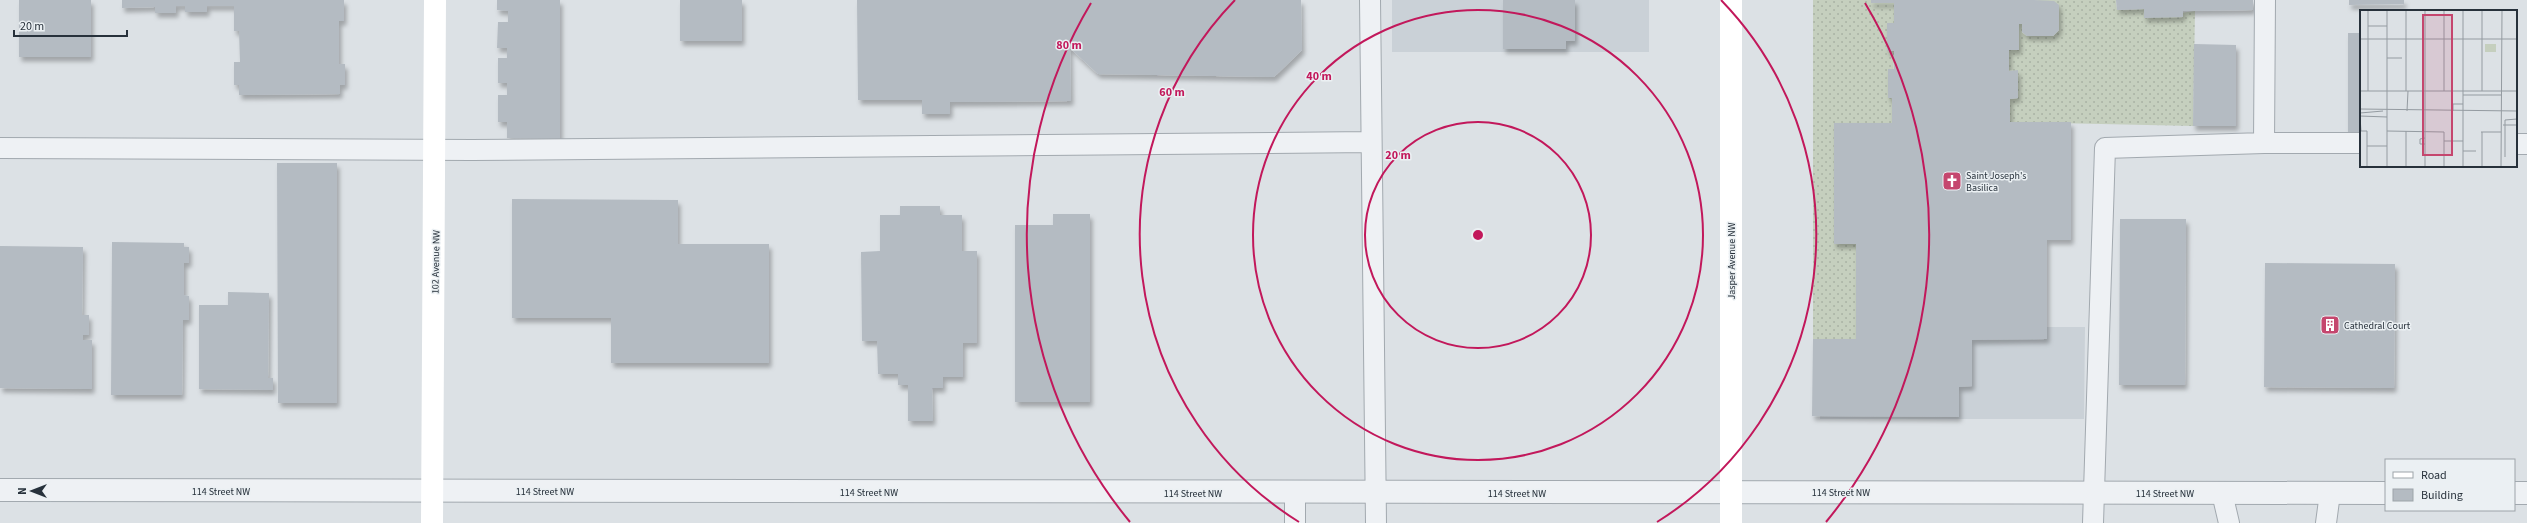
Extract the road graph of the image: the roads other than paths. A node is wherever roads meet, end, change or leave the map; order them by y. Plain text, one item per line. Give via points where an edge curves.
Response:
1 (435, 0) edge
2 (1370, 0) edge
3 (1731, 0) edge
4 (2265, 0) edge
5 (1371, 142) junction
6 (2264, 143) junction
7 (2360, 143) edge
8 (0, 148) edge
9 (436, 150) junction
10 (0, 490) edge
11 (432, 491) junction
12 (1731, 492) junction
13 (2093, 492) junction
14 (1295, 493) junction
15 (1376, 493) junction
16 (2222, 493) junction
17 (2330, 493) junction
18 (2385, 493) edge
19 (2515, 493) edge
20 (2527, 493) edge
21 (432, 523) edge
22 (1295, 523) edge
23 (1376, 523) edge
24 (1731, 523) edge
25 (2093, 523) edge
26 (2229, 523) edge
27 (2326, 523) edge

1 - 9 street, 102 Avenue NW
2 - 5 lane
3 - 12 street, Jasper Avenue NW
4 - 6 lane
5 - 9 lane
5 - 15 lane
6 - 7 lane
6 - 13 lane via 2105,148
8 - 9 lane
9 - 11 street, 102 Avenue NW
10 - 11 street, 114 Street NW
11 - 14 street, 114 Street NW
11 - 21 street, 102 Avenue NW
12 - 13 street, 114 Street NW
12 - 15 street, 114 Street NW
12 - 24 street, Jasper Avenue NW
13 - 16 street, 114 Street NW
13 - 25 lane
14 - 15 street, 114 Street NW
14 - 22 lane
15 - 23 lane
16 - 17 street, 114 Street NW
16 - 26 lane
17 - 18 street, 114 Street NW
17 - 27 lane
19 - 20 street

